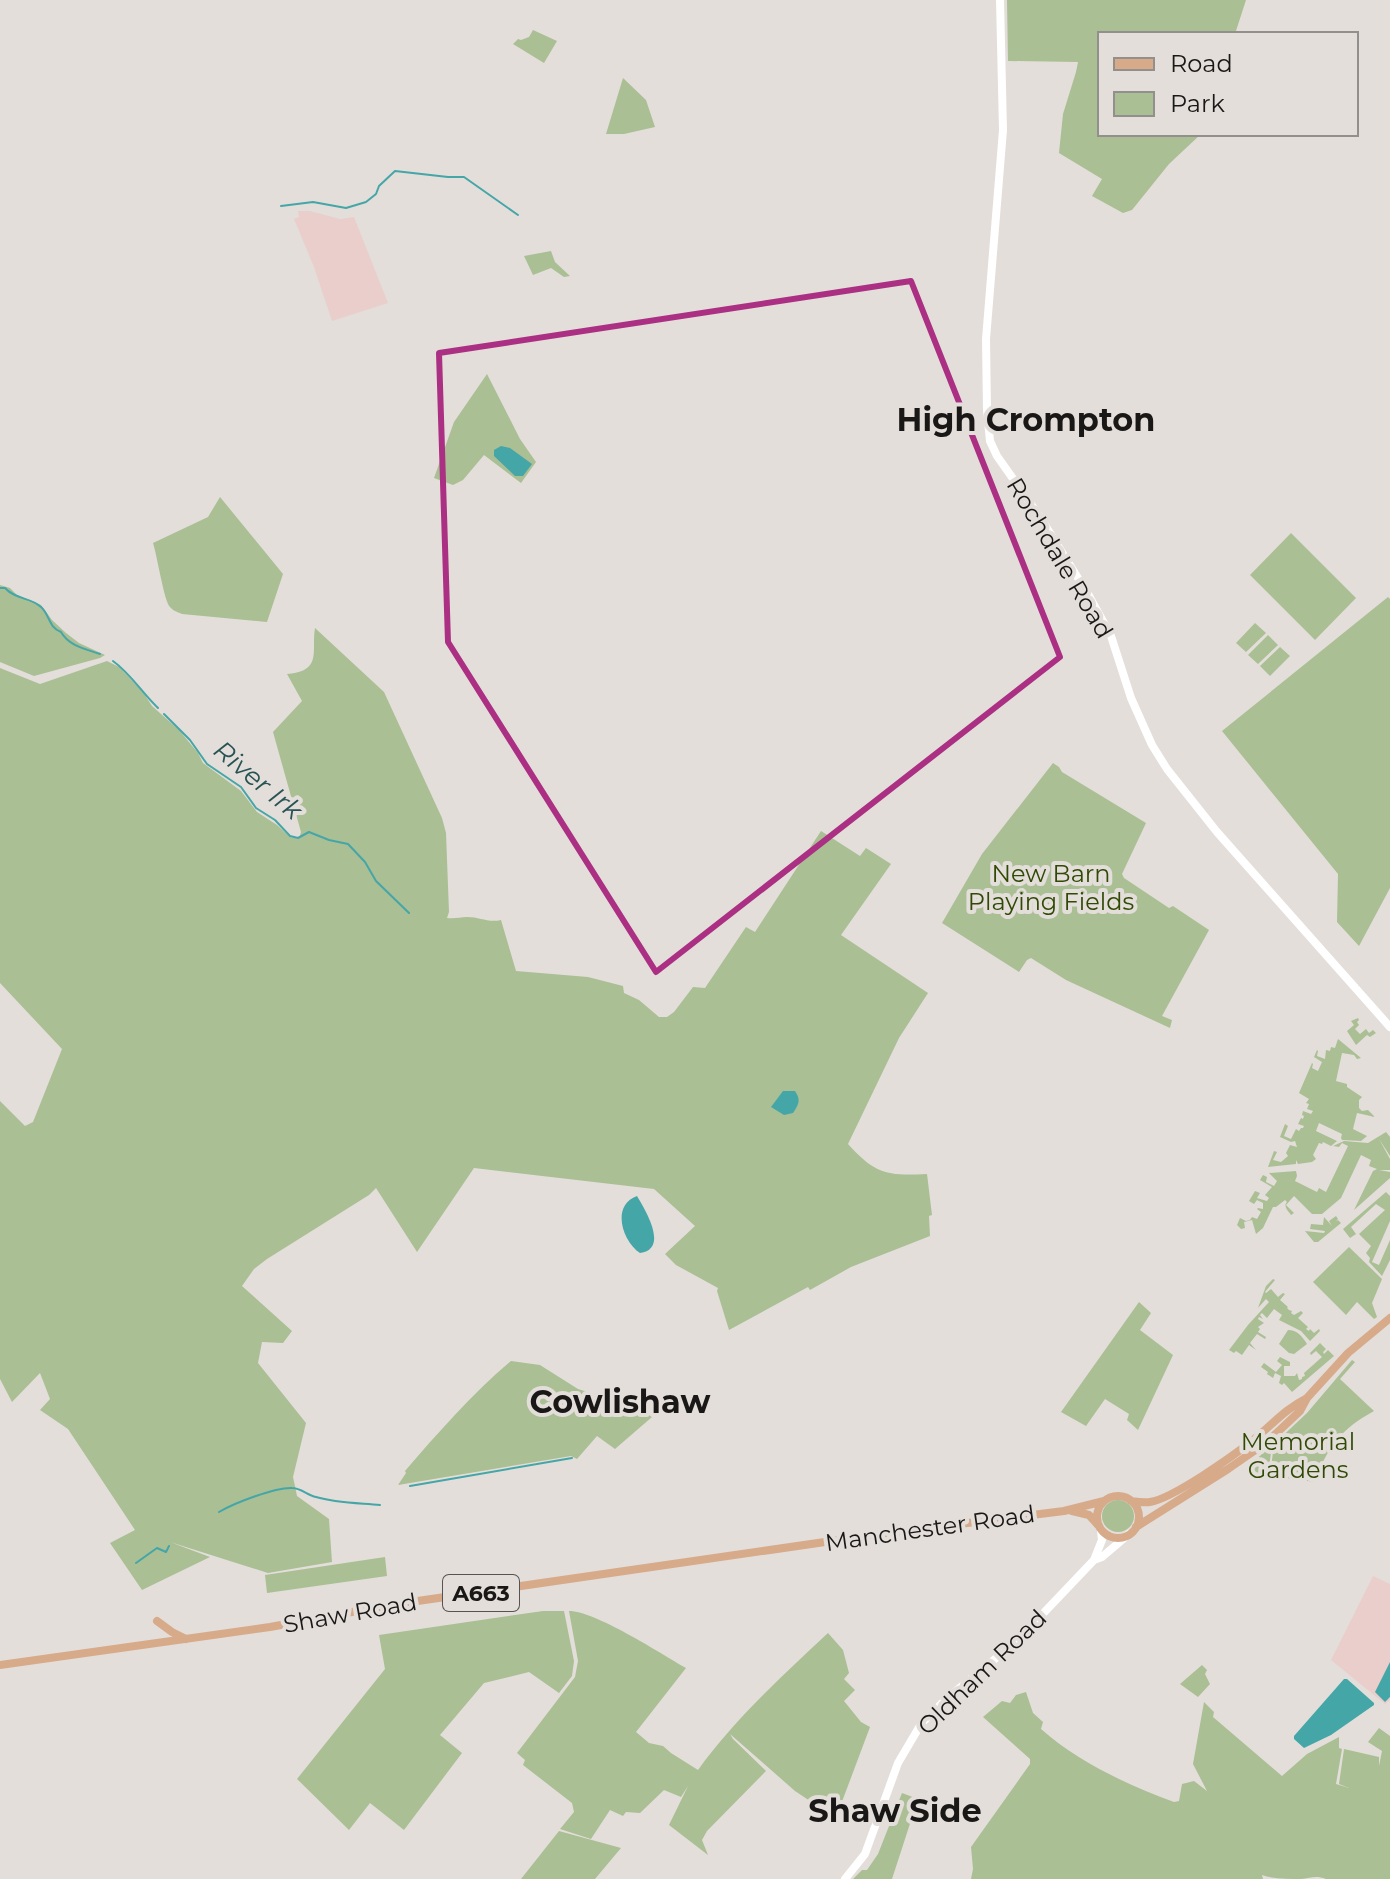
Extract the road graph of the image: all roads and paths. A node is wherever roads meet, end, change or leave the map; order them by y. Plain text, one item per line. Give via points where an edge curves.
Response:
1 (1000, 0) edge
2 (1390, 1027) edge
3 (1390, 1318) edge
4 (1307, 1398) junction
5 (1104, 1501) junction
6 (1131, 1501) junction
7 (1064, 1511) junction
8 (1136, 1527) junction
9 (1100, 1528) junction
10 (1129, 1534) junction
11 (796, 1547) joint
12 (1094, 1560) junction
13 (157, 1621) dead end
14 (186, 1639) junction
15 (0, 1665) edge
16 (845, 1879) edge

1 - 2 main road, Rochdale Road via 1003,142 986,339 990,441 1095,606 1131,698 1167,769
3 - 4 main road, A663
4 - 6 main road, A663 via 1183,1486 1156,1501
4 - 8 main road, A663 via 1267,1442
5 - 6 main road, A663 via 1119,1496
5 - 7 main road, Manchester Road / A663
5 - 9 main road via 1097,1514
6 - 8 main road via 1138,1513
7 - 9 main road, Manchester Road / A663 via 1085,1513
7 - 11 main road, Manchester Road / A663
8 - 10 main road, A663
9 - 10 main road, A663 via 1116,1538
9 - 12 main road via 1102,1540
10 - 12 main road, Oldham Road
11 - 14 main road, Shaw Road / A663
12 - 16 main road, Oldham Road via 1017,1641 921,1724 898,1763 865,1854
13 - 14 main road
14 - 15 main road, Shaw Road / A663

